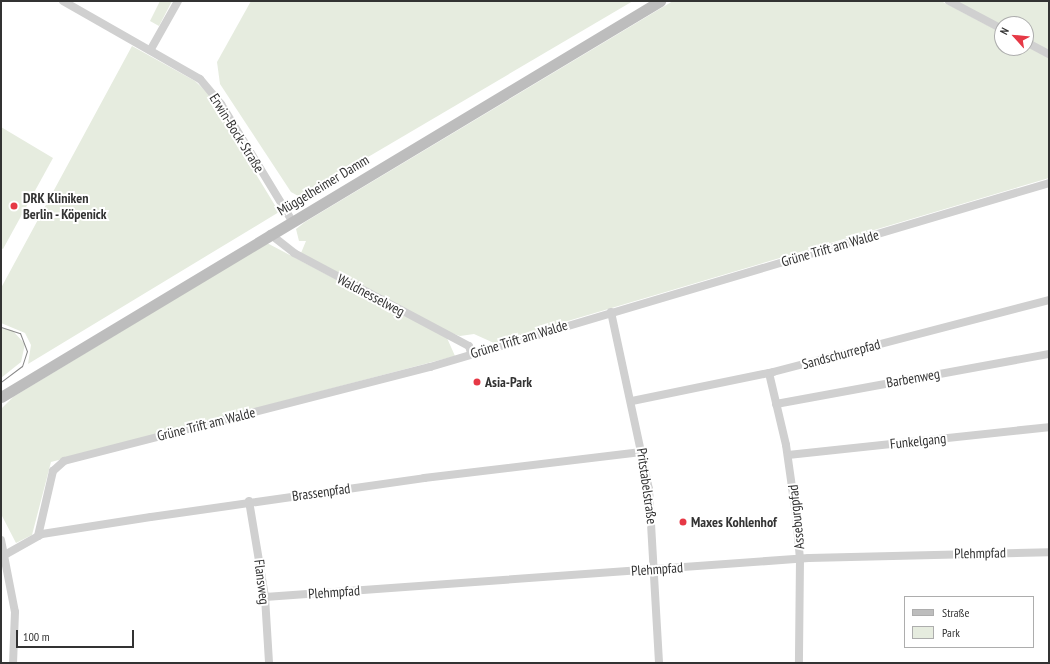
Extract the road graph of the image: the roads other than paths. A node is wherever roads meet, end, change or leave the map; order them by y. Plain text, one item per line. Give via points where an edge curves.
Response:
1 (63, 1) edge
2 (178, 1) edge
3 (660, 1) edge
4 (949, 1) edge
5 (994, 25) edge
6 (1034, 46) edge
7 (151, 49) junction
8 (1049, 54) edge
9 (1049, 183) edge
10 (292, 221) junction
11 (270, 234) junction
12 (1049, 300) edge
13 (611, 312) junction
14 (471, 353) junction
15 (1049, 354) edge
16 (769, 373) junction
17 (1, 397) edge
18 (632, 401) junction
19 (776, 404) junction
20 (1049, 427) edge
21 (643, 452) junction
22 (788, 455) junction
23 (250, 501) junction
24 (38, 536) junction
25 (1, 540) edge
26 (1049, 552) edge
27 (3, 556) edge
28 (800, 559) junction
29 (656, 569) junction
30 (265, 597) junction
31 (13, 663) edge
32 (269, 663) edge
33 (659, 663) edge
34 (799, 663) edge

1 - 7 street, Erwin-Bock-Straße
2 - 7 street
3 - 10 main road, Müggelheimer Damm
4 - 5 street
6 - 8 street
7 - 10 street, Erwin-Bock-Straße via 185,68 211,90
9 - 13 street, Grüne Trift am Walde
10 - 11 main road, Müggelheimer Damm
11 - 14 street, Waldnesselweg via 294,253 469,346
11 - 17 main road, Müggelheimer Damm
12 - 16 street, Sandschurrepfad
13 - 14 street, Grüne Trift am Walde
13 - 18 street, Pritstabelstraße
14 - 24 street, Grüne Trift am Walde via 64,461 53,471
15 - 19 street, Barbenweg
16 - 18 street, Sandschurrepfad
16 - 19 street, Asseburgpfad
18 - 21 street, Pritstabelstraße
19 - 22 street, Asseburgpfad
20 - 22 street, Funkelgang
21 - 23 street, Brassenpfad
21 - 29 street, Pritstabelstraße
22 - 28 street, Asseburgpfad
23 - 24 street, Brassenpfad
23 - 30 street, Flansweg
24 - 27 street, Brassenpfad
25 - 27 street
26 - 28 street, Plehmpfad
27 - 31 street via 15,612
28 - 29 street, Plehmpfad
28 - 34 street, Asseburgpfad
29 - 30 street, Plehmpfad
29 - 33 street, Pritstabelstraße
30 - 32 street, Flansweg

